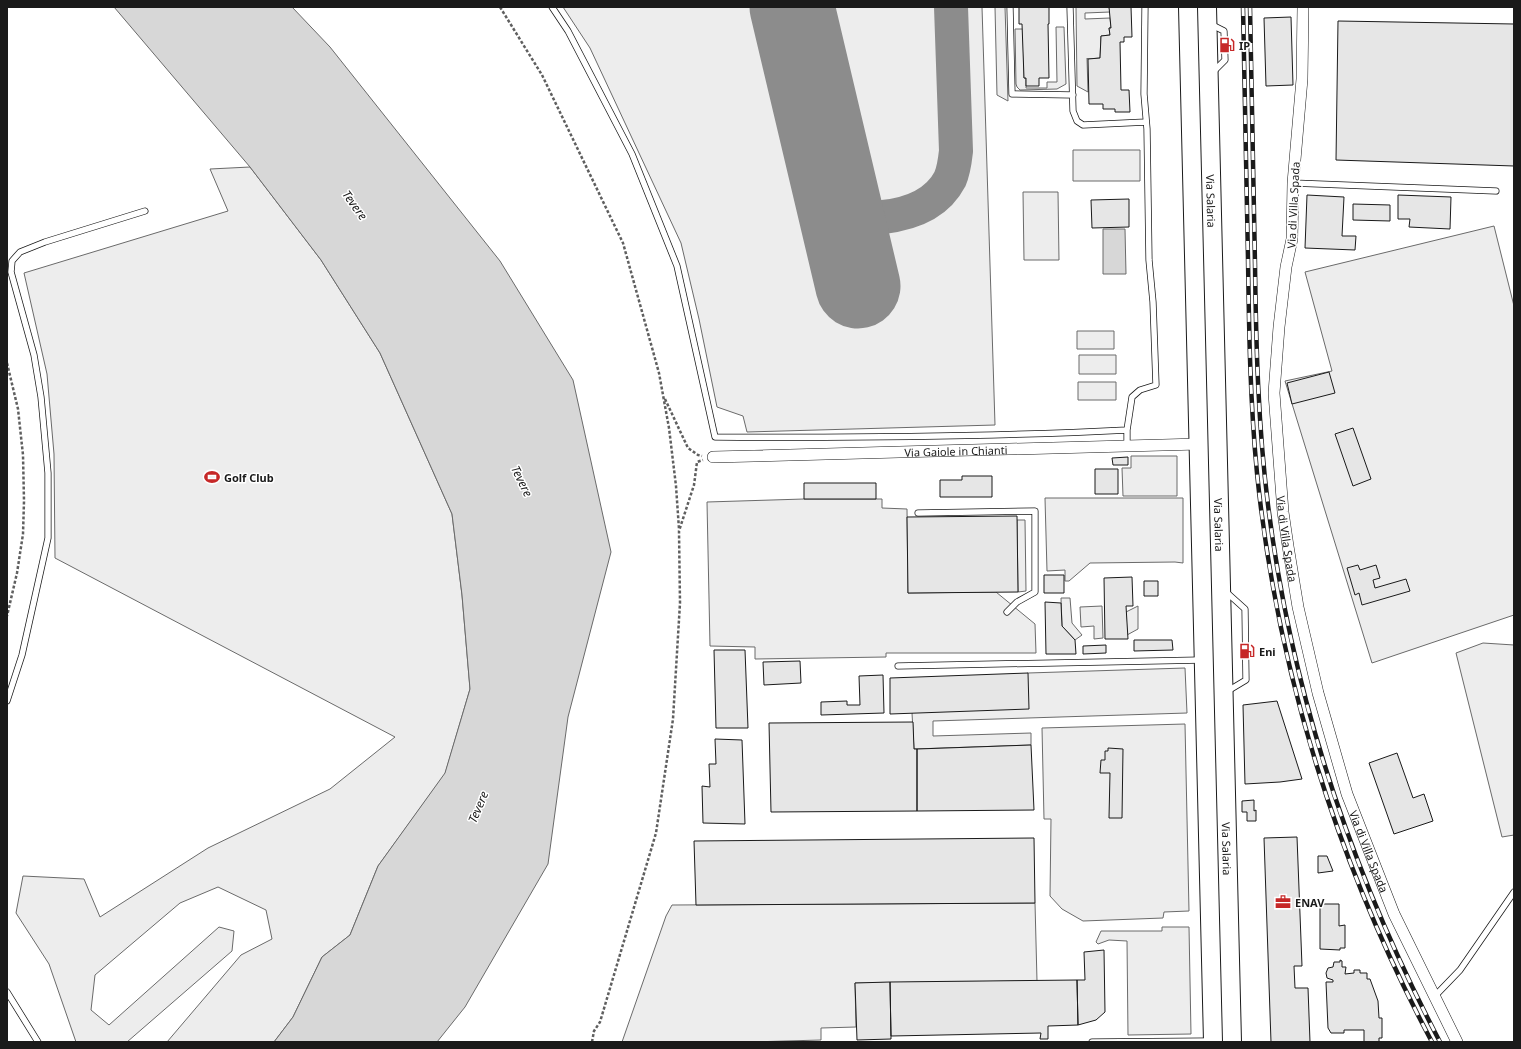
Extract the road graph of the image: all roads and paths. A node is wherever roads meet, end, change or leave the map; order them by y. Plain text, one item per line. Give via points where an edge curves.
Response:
1 (500, 7) edge
2 (552, 7) edge
3 (1010, 7) edge
4 (1070, 7) edge
5 (1145, 7) edge
6 (1188, 7) edge
7 (1303, 7) edge
8 (1207, 15) edge
9 (1073, 95) junction
10 (1146, 122) junction
11 (1293, 183) junction
12 (1496, 191) dead end
13 (145, 211) dead end
14 (7, 363) edge
15 (663, 396) junction
16 (1127, 430) junction
17 (1199, 444) junction
18 (1127, 446) junction
19 (713, 457) junction
20 (918, 513) dead end
21 (679, 531) junction
22 (1220, 587) junction
23 (1007, 612) dead end
24 (7, 616) edge
25 (1203, 660) junction
26 (898, 666) dead end
27 (1223, 694) junction
28 (7, 701) edge
29 (1514, 892) edge
30 (7, 992) edge
31 (1434, 998) junction
32 (1212, 1041) edge
33 (38, 1042) edge
34 (592, 1042) edge
35 (1092, 1042) edge
36 (1232, 1042) edge
37 (1457, 1042) edge

1 - 15 path via 542,75 623,243
2 - 16 lane via 568,31 632,154 677,266 715,437 885,438
3 - 9 lane via 1012,94
4 - 9 lane
5 - 10 lane
6 - 17 main road, Via Salaria
7 - 11 street, Via di Villa Spada via 1302,79
8 - 22 main road, Via Salaria
9 - 10 lane via 1076,121 1084,125
10 - 16 lane via 1149,260 1156,385 1140,390 1132,397
11 - 12 lane
11 - 31 street, Via di Villa Spada via 1292,239 1286,266 1274,393 1283,512 1293,578 1318,693 1347,794 1394,914
13 - 28 lane via 46,242 20,252 12,261 11,272 34,355 41,397 48,473 48,538 22,655
14 - 24 path via 21,432 24,502 23,534
15 - 19 path via 688,448 698,455
15 - 21 path via 676,486
16 - 18 lane
17 - 18 street, Via Gaiole in Chianti
17 - 25 main road, Via Salaria
18 - 19 street, Via Gaiole in Chianti
19 - 21 path via 698,462 694,485
20 - 23 lane via 1035,511 1035,592 1017,602
21 - 34 path via 680,603 672,719 656,833
22 - 27 main road, Via Salaria
22 - 27 lane via 1245,609 1246,680
25 - 26 lane
25 - 32 main road, Via Salaria
27 - 36 main road, Via Salaria
29 - 31 lane via 1460,970
30 - 33 lane
31 - 37 street, Via di Villa Spada
32 - 35 lane

